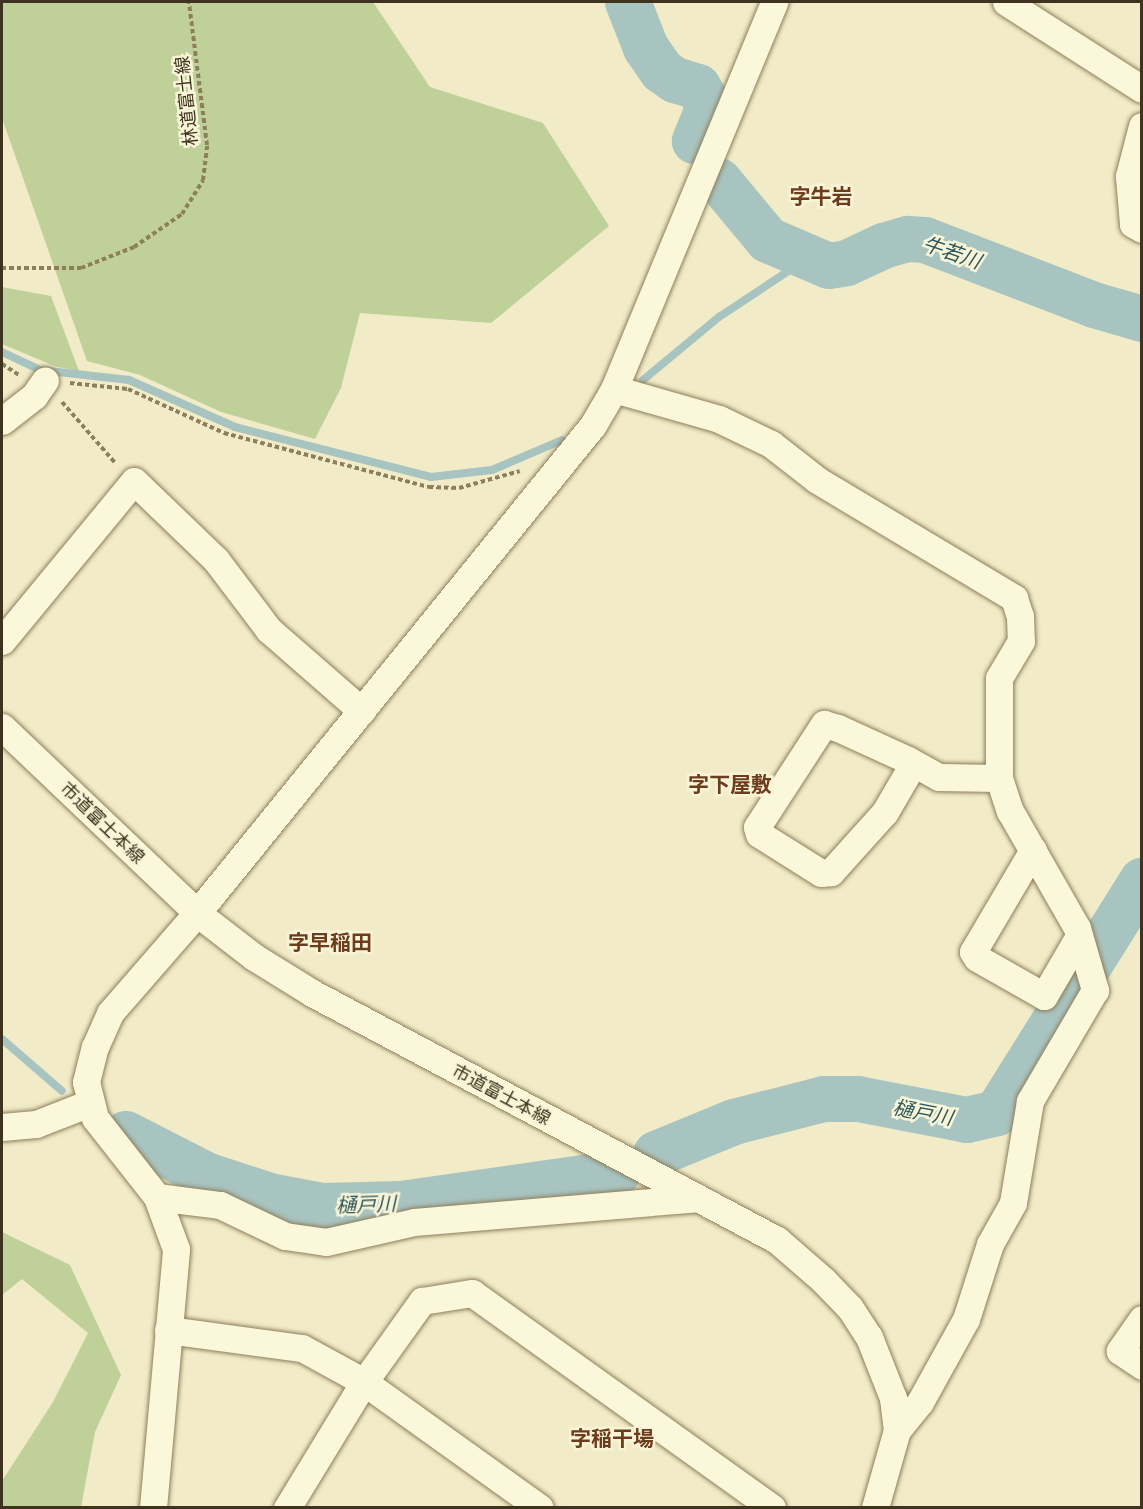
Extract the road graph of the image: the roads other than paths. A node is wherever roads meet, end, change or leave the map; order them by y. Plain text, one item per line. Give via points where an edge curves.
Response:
1 (774, 2) edge
2 (1010, 3) edge
3 (1142, 89) edge
4 (1142, 126) edge
5 (1142, 229) edge
6 (45, 380) road end
7 (614, 389) junction
8 (2, 421) edge
9 (2, 641) edge
10 (362, 711) junction
11 (2, 726) edge
12 (913, 764) junction
13 (999, 778) junction
14 (1033, 850) junction
15 (197, 914) junction
16 (1082, 942) junction
17 (90, 1103) junction
18 (2, 1127) edge
19 (157, 1197) junction
20 (697, 1198) junction
21 (1142, 1318) edge
22 (168, 1330) junction
23 (1142, 1365) edge
24 (364, 1382) junction
25 (897, 1430) junction
26 (290, 1506) edge
27 (153, 1508) edge
28 (540, 1508) edge
29 (772, 1508) edge
30 (875, 1508) edge

1 - 7 street
2 - 3 street
4 - 5 street via 1129,176 1133,224
6 - 8 street via 34,396
7 - 10 street via 577,448
7 - 13 street via 719,419 771,444 862,508 1014,598 1020,616 1021,641 999,678
9 - 10 street via 134,481 216,560 269,630
10 - 15 street
11 - 15 street, 市道富士本線
12 - 12 street via 824,724 757,827 759,834 821,873 831,872 885,812
12 - 13 street via 939,777
13 - 14 street via 1010,811
14 - 16 street
14 - 16 street via 974,952 976,958 1044,996
15 - 17 street via 110,1013 86,1082
15 - 20 street, 市道富士本線 via 254,957 312,993
16 - 25 street via 1095,990 1030,1101 1013,1203 990,1244 966,1319 920,1402
17 - 18 street via 36,1124
17 - 19 street via 95,1118
19 - 20 street via 220,1205 285,1236 326,1242 414,1222
19 - 22 street via 176,1249
20 - 25 street, 市道富士本線 via 777,1240 850,1308 883,1366
21 - 23 street via 1120,1351
22 - 24 street via 302,1348
22 - 27 street
24 - 26 street
24 - 28 street
24 - 29 street via 422,1301 472,1293
25 - 30 street, 市道富士本線

